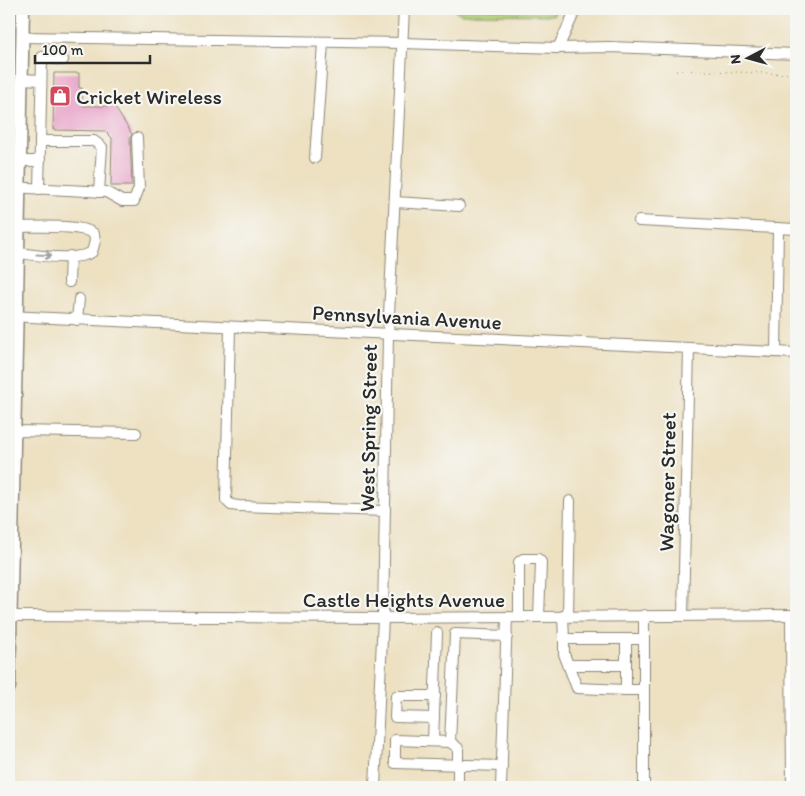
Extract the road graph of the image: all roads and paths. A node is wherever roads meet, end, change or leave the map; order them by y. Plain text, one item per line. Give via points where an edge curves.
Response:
1 (22, 9) edge
2 (404, 9) edge
3 (576, 9) edge
4 (22, 37) junction
5 (323, 43) junction
6 (403, 43) junction
7 (558, 48) junction
8 (796, 54) edge
9 (62, 60) dead end
10 (676, 70) dead end
11 (796, 74) edge
12 (21, 79) junction
13 (41, 80) junction
14 (15, 113) edge
15 (137, 138) dead end
16 (40, 141) junction
17 (315, 158) dead end
18 (20, 161) junction
19 (40, 161) junction
20 (14, 188) edge
21 (39, 189) junction
22 (99, 192) junction
23 (395, 202) junction
24 (459, 206) dead end
25 (639, 221) dead end
26 (778, 228) junction
27 (796, 229) edge
28 (15, 234) edge
29 (70, 256) junction
30 (14, 261) edge
31 (69, 282) dead end
32 (79, 299) dead end
33 (13, 317) edge
34 (77, 320) junction
35 (230, 328) junction
36 (388, 335) junction
37 (689, 348) junction
38 (776, 352) junction
39 (796, 353) edge
40 (14, 431) junction
41 (136, 432) dead end
42 (11, 450) edge
43 (10, 490) edge
44 (570, 501) dead end
45 (385, 511) junction
46 (10, 574) edge
47 (644, 615) junction
48 (794, 615) edge
49 (10, 616) edge
50 (565, 616) junction
51 (683, 616) junction
52 (519, 617) junction
53 (539, 617) junction
54 (382, 618) junction
55 (455, 618) junction
56 (507, 618) junction
57 (438, 633) dead end
58 (455, 634) junction
59 (507, 636) junction
60 (564, 639) junction
61 (626, 640) junction
62 (644, 640) junction
63 (568, 665) junction
64 (626, 665) junction
65 (9, 687) edge
66 (626, 690) junction
67 (643, 690) junction
68 (435, 696) junction
69 (434, 718) junction
70 (395, 740) junction
71 (378, 741) junction
72 (433, 741) junction
73 (450, 742) junction
74 (459, 764) junction
75 (502, 766) junction
76 (375, 787) edge
77 (458, 787) edge
78 (501, 787) edge
79 (644, 787) edge
80 (792, 787) edge

1 - 4 main road
2 - 6 street, West Spring Street
3 - 7 street
4 - 5 street
4 - 12 main road
5 - 6 street
5 - 17 street
6 - 7 street
6 - 23 street, West Spring Street
7 - 8 street
9 - 13 street via 42,57
10 - 11 path
12 - 13 street
12 - 14 main road
13 - 16 street
14 - 18 main road
15 - 22 street via 139,188 134,201 122,201 106,192
16 - 19 street
16 - 22 street via 94,141 102,147
18 - 19 street
18 - 20 main road
19 - 21 street
20 - 21 street
20 - 28 main road
21 - 22 street
23 - 24 street
23 - 36 street, West Spring Street
25 - 26 street
26 - 27 street
26 - 38 street
28 - 29 street via 78,228 94,234 92,252 86,256
28 - 30 main road
30 -> 29 street
29 - 31 street
30 - 33 main road
32 - 34 street
33 - 34 street, Pennsylvania Avenue
33 - 40 main road
34 - 35 street, Pennsylvania Avenue
35 - 36 street, Pennsylvania Avenue
35 - 45 street via 226,500 239,506
36 - 37 street, Pennsylvania Avenue
36 - 45 street, West Spring Street
37 - 38 street, Pennsylvania Avenue
37 - 51 street, Wagoner Street
38 - 39 street, Pennsylvania Avenue
40 - 41 street
40 - 42 main road
42 - 43 main road
43 - 46 main road
44 - 50 street
45 - 54 street, West Spring Street
46 - 49 main road
47 - 50 street, Castle Heights Avenue
47 - 51 street, Castle Heights Avenue
47 - 62 street
48 - 51 street, Castle Heights Avenue
48 - 80 street
49 - 54 street, Castle Heights Avenue
49 - 65 main road
50 - 53 street, Castle Heights Avenue
50 - 60 street
52 - 53 street, Castle Heights Avenue
52 - 53 street via 519,562 538,559 541,562
52 - 56 street, Castle Heights Avenue
54 - 55 street, Castle Heights Avenue
54 - 71 street, West Spring Street
55 - 56 street, Castle Heights Avenue
55 - 58 street
56 - 59 street
57 - 68 street
58 - 59 street
58 - 73 street
59 - 75 street
60 - 61 street
60 - 63 street
61 - 62 street
61 - 64 street
62 - 67 street
63 - 64 street
63 - 66 street via 577,688
64 - 66 street
66 - 67 street
67 - 79 street
68 - 69 street
68 - 69 street via 396,696 396,716
69 - 72 street
70 - 71 street
70 - 72 street
70 - 74 street via 395,763
71 - 76 street, West Spring Street
72 - 73 street
73 - 74 street via 458,748
74 - 75 street
74 - 77 street
75 - 78 street

